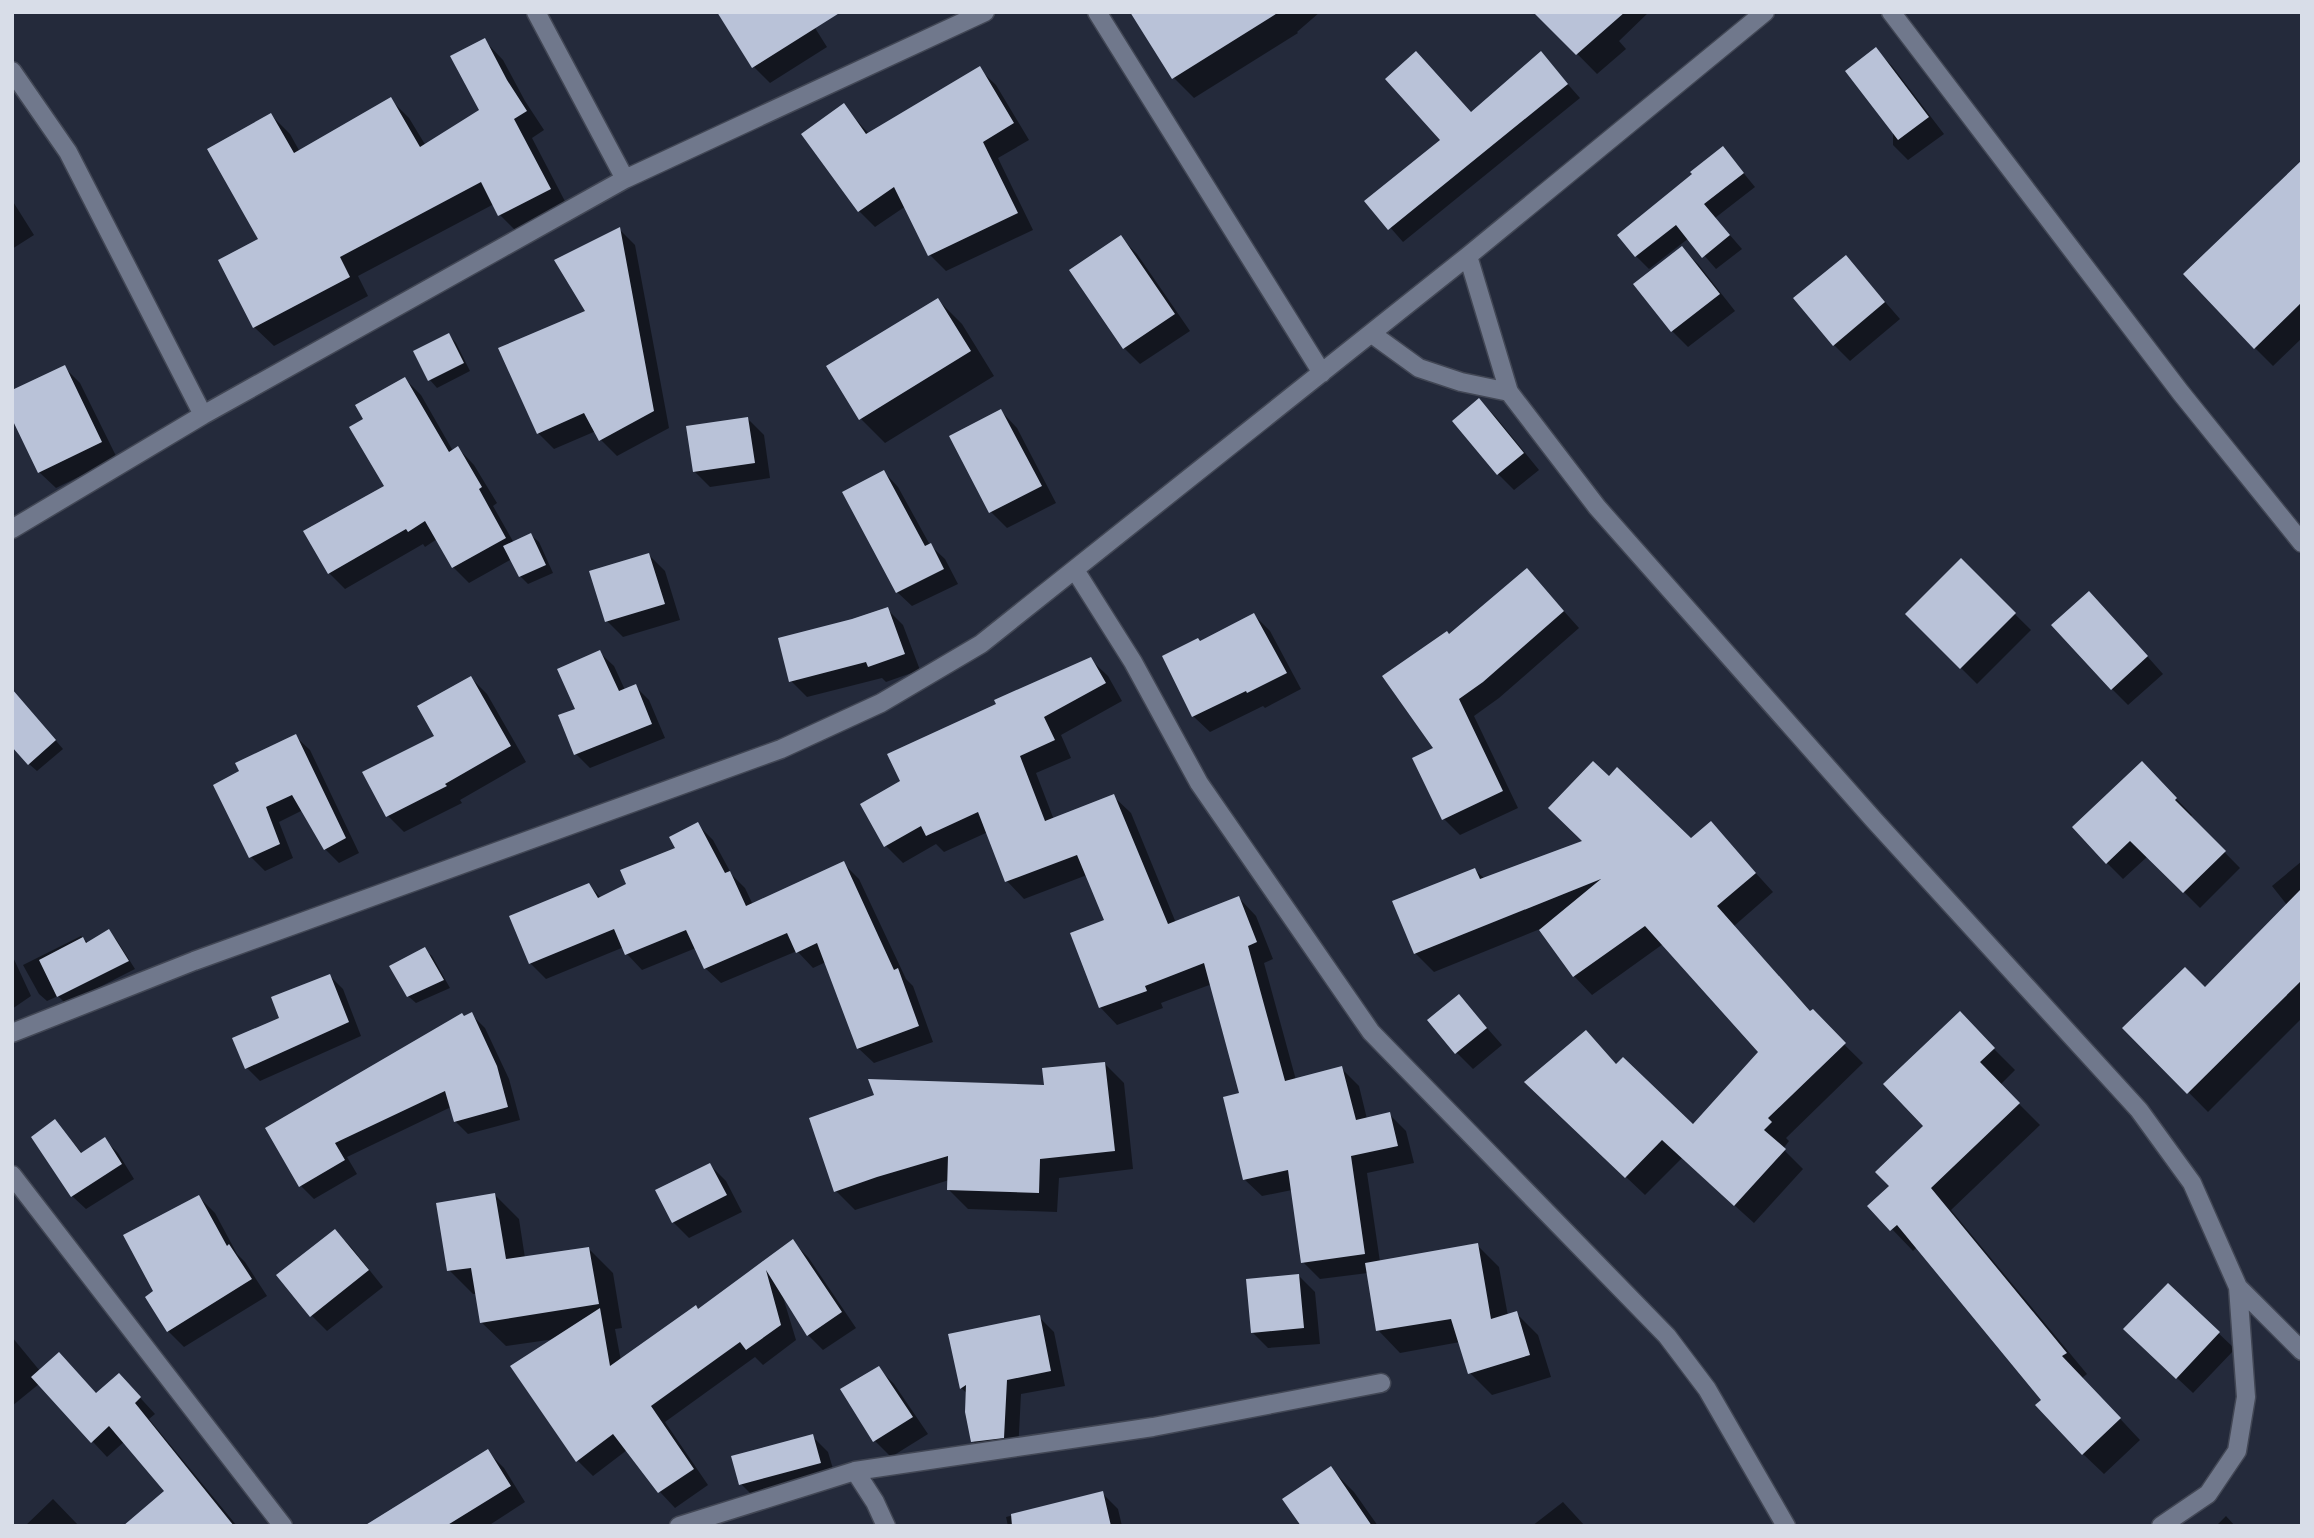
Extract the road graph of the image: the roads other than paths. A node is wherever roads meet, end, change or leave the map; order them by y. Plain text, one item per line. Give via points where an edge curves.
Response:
1 (536, 12) edge
2 (985, 12) edge
3 (1097, 12) edge
4 (1765, 12) edge
5 (1891, 12) edge
6 (12, 71) edge
7 (625, 179) junction
8 (1468, 256) junction
9 (1372, 334) junction
10 (1322, 373) junction
11 (1509, 392) junction
12 (203, 415) junction
13 (12, 529) edge
14 (2302, 543) edge
15 (1075, 570) junction
16 (12, 1033) edge
17 (12, 1175) edge
18 (2238, 1287) junction
19 (2302, 1351) edge
20 (1381, 1383) dead end
21 (855, 1471) junction
22 (283, 1526) edge
23 (679, 1526) edge
24 (886, 1526) edge
25 (1786, 1526) edge
26 (2161, 1526) edge

1 - 7 street
2 - 7 street
3 - 10 street
4 - 8 street
5 - 14 street via 2180,393
6 - 12 street via 68,152
7 - 12 street
8 - 9 street
8 - 11 street
9 - 10 street
9 - 11 street via 1419,369
10 - 15 street
11 - 18 street via 1597,507 2139,1110 2192,1183
12 - 13 street
15 - 16 street via 981,644 881,703 781,749 194,961
15 - 25 street via 1199,783 1371,1032 1667,1336 1707,1389
17 - 22 street
18 - 19 street
18 - 26 street via 2246,1397 2237,1451 2208,1494
20 - 21 street via 1153,1427
21 - 23 street
21 - 24 street

